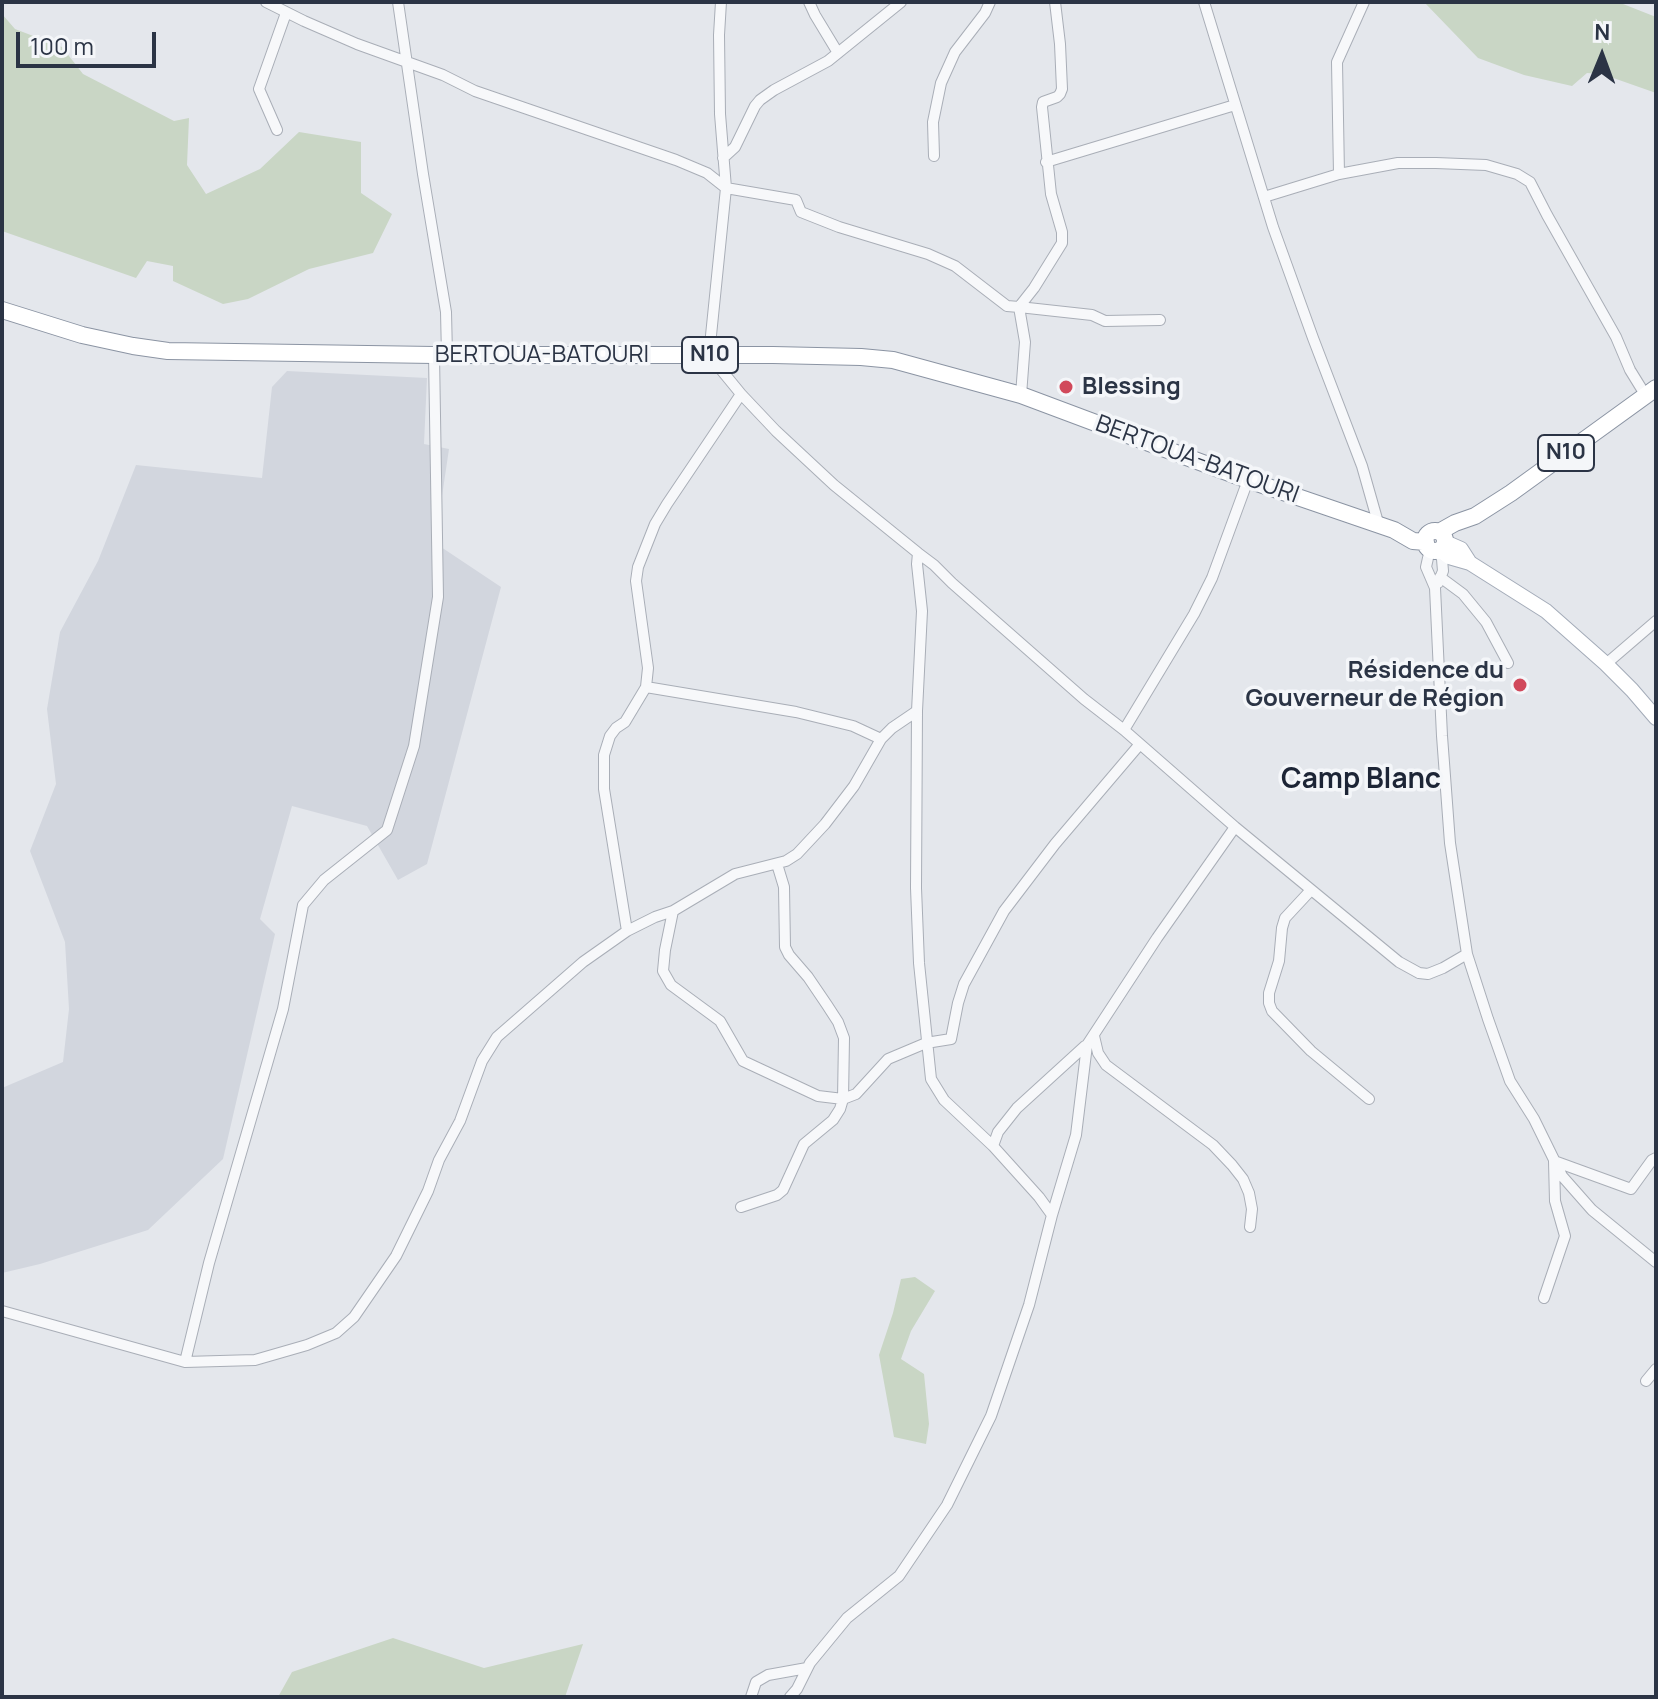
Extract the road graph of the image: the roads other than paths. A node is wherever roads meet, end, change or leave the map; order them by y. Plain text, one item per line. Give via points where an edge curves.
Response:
1 (266, 2) edge
2 (398, 2) edge
3 (721, 2) edge
4 (809, 2) edge
5 (901, 2) edge
6 (990, 2) edge
7 (1055, 2) edge
8 (1204, 2) edge
9 (1364, 2) edge
10 (286, 13) junction
11 (838, 53) junction
12 (407, 61) junction
13 (1235, 105) junction
14 (277, 130) dead end
15 (934, 156) dead end
16 (723, 158) junction
17 (1046, 162) junction
18 (1339, 174) junction
19 (726, 188) junction
20 (1264, 197) junction
21 (1019, 307) junction
22 (2, 310) edge
23 (1160, 320) dead end
24 (440, 355) junction
25 (709, 355) junction
26 (1651, 392) edge
27 (741, 394) junction
28 (1021, 395) junction
29 (1248, 480) junction
30 (1387, 528) junction
31 (1437, 542) junction
32 (918, 553) junction
33 (1440, 577) junction
34 (1435, 588) junction
35 (1656, 621) edge
36 (1508, 663) dead end
37 (1606, 664) junction
38 (646, 687) junction
39 (917, 711) junction
40 (1656, 718) edge
41 (1124, 730) junction
42 (881, 739) junction
43 (1140, 744) junction
44 (1235, 827) junction
45 (777, 864) junction
46 (1311, 890) junction
47 (673, 911) junction
48 (627, 931) junction
49 (1467, 954) junction
50 (1090, 1041) junction
51 (926, 1043) junction
52 (843, 1099) junction
53 (1369, 1099) dead end
54 (993, 1146) junction
55 (1656, 1158) edge
56 (1554, 1161) junction
57 (741, 1207) dead end
58 (1052, 1215) junction
59 (1250, 1227) dead end
60 (1656, 1262) edge
61 (1544, 1298) dead end
62 (2, 1311) edge
63 (185, 1362) junction
64 (1656, 1369) edge
65 (1646, 1381) dead end
66 (807, 1668) junction
67 (751, 1697) edge
68 (790, 1697) edge

1 - 10 street
2 - 12 street
3 - 16 street
4 - 11 street
5 - 11 street
6 - 15 street via 955,52 941,83 933,122
7 - 17 street via 1062,89 1042,105
8 - 13 street
9 - 18 street via 1337,62
10 - 12 street
10 - 14 street via 259,89
11 - 16 street via 760,100 735,147
12 - 19 street via 514,106 676,160
12 - 24 street via 446,312
13 - 17 street
13 - 20 street
16 - 19 street
17 - 21 street via 1062,243
18 - 20 street
18 - 26 street via 1398,163 1486,165 1530,182 1630,370
19 - 21 street via 796,200 801,212 955,266 1007,306
19 - 25 street
20 - 30 street
21 - 23 street via 1105,321
21 - 28 street via 1025,342
22 - 24 highway, BERTOUA-BATOURI / N10 via 82,335 168,351
24 - 25 highway, BERTOUA-BATOURI / N10
24 - 63 street via 438,597 414,746 387,830 324,880 303,905 283,1009
25 - 27 street
25 - 28 highway, BERTOUA-BATOURI / N10 via 876,358
26 - 31 highway, N10 via 1475,516 1459,534
27 - 32 street via 834,485
27 - 38 street via 655,524 638,567
28 - 29 highway, BERTOUA-BATOURI / N10
29 - 30 highway, BERTOUA-BATOURI / N10
29 - 41 street via 1200,602
30 - 31 highway, BERTOUA-BATOURI / N10 via 1413,541
31 - 33 street
31 - 34 street via 1426,567
31 - 37 main road via 1449,557 1470,563 1546,611
32 - 39 street via 922,611
32 - 41 street
33 - 34 street
33 - 36 street via 1486,622
34 - 49 street via 1450,843
35 - 37 street
37 - 40 main road
38 - 42 street via 796,712
38 - 48 street via 610,736 604,755 604,789
39 - 42 street
39 - 51 street via 916,888
41 - 43 street
42 - 45 street via 825,824 797,854
43 - 44 street
43 - 51 street via 1004,911 964,984 951,1039
44 - 46 street
44 - 50 street
45 - 47 street via 735,874
45 - 52 street via 784,887 785,947 844,1038
46 - 49 street via 1419,973 1428,974
46 - 53 street via 1285,918 1269,1003 1311,1051
47 - 48 street
47 - 52 street via 663,971 671,985 720,1021 743,1061 818,1096
48 - 63 street via 497,1037 396,1256 343,1328 322,1340 255,1360
49 - 56 street via 1510,1081
50 - 54 street via 1017,1108
50 - 58 street via 1076,1135
50 - 59 street via 1106,1065 1232,1165 1249,1193
51 - 52 street via 888,1059 856,1094
51 - 54 street via 931,1079 939,1094
52 - 57 street via 833,1120 804,1144 783,1190
54 - 58 street
55 - 56 street via 1631,1189
56 - 60 street via 1592,1210
56 - 61 street via 1555,1201 1565,1236
58 - 66 street via 1029,1305 991,1416 947,1505 899,1576 847,1618
62 - 63 street
64 - 65 street
66 - 67 street via 768,1675 756,1682
66 - 68 street

